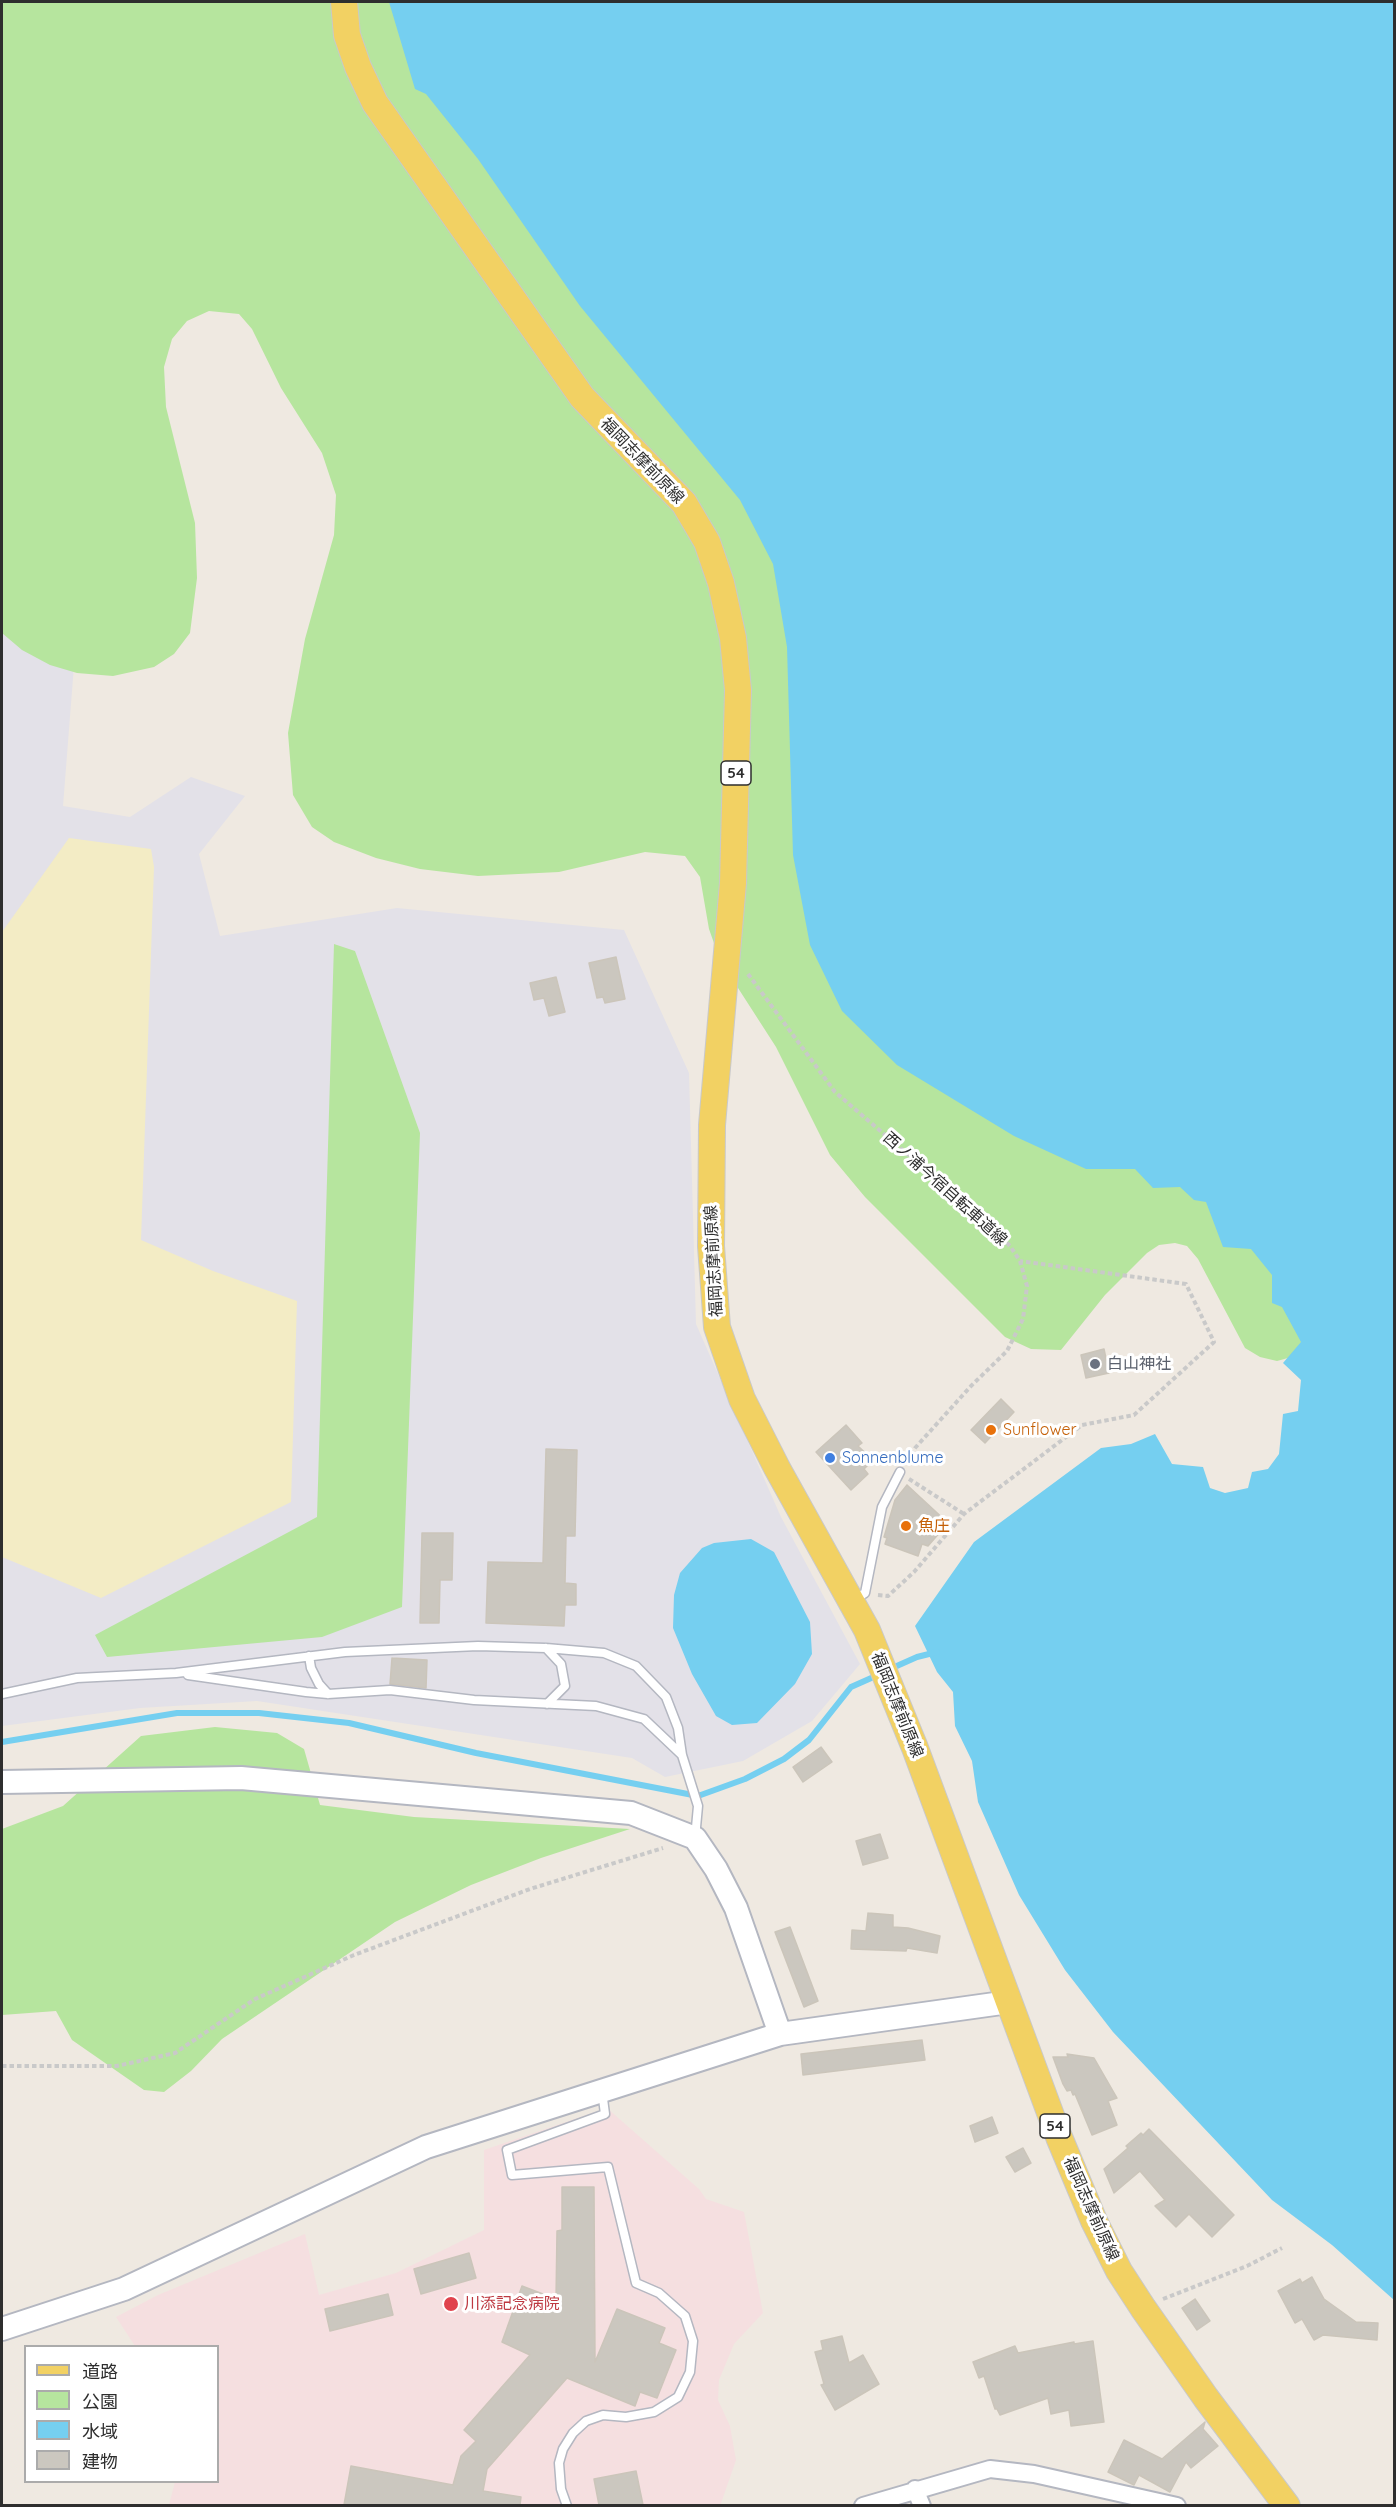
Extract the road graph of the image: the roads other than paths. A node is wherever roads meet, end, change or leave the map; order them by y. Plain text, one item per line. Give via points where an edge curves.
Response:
1 (344, 2) edge
2 (900, 1472) road end
3 (859, 1597) junction
4 (546, 1648) junction
5 (309, 1656) junction
6 (176, 1673) junction
7 (2, 1694) edge
8 (328, 1694) junction
9 (547, 1704) junction
10 (682, 1755) junction
11 (2, 1782) edge
12 (695, 1838) junction
13 (1009, 2002) junction
14 (780, 2034) junction
15 (602, 2091) junction
16 (2, 2329) edge
17 (915, 2489) junction
18 (567, 2505) edge
19 (863, 2505) edge
20 (922, 2505) edge
21 (1177, 2505) edge
22 (1287, 2505) edge

1 - 3 main road, 福岡志摩前原線 / 54 via 347,35 375,103 582,397 684,503 707,542 721,583 733,638 738,690 733,883 712,1125 711,1246 717,1327 747,1409 813,1534
2 - 3 lane via 882,1507
3 - 13 main road, 福岡志摩前原線 / 54 via 867,1630
4 - 5 lane via 467,1647
4 - 9 lane via 561,1664 565,1686
4 - 10 lane via 604,1653 636,1666 666,1697 678,1728
5 - 6 lane
5 - 8 lane via 319,1684
6 - 7 lane via 77,1678
6 - 8 lane
8 - 9 lane via 390,1690
9 - 10 lane via 596,1706 644,1719
10 - 12 lane via 698,1806
11 - 12 street via 241,1778 631,1813
12 - 14 street via 736,1908
13 - 14 street
13 - 22 main road, 福岡志摩前原線 / 54 via 1059,2137 1119,2271 1233,2436
14 - 15 street
15 - 16 street via 426,2147 124,2289
15 - 18 lane via 605,2114 507,2150 512,2175 608,2167 636,2283 659,2293 685,2316 693,2341 690,2372 678,2397 654,2412 626,2417 603,2415 586,2421 573,2433 559,2463
17 - 19 street
17 - 20 street
17 - 21 street via 990,2469 1034,2474

